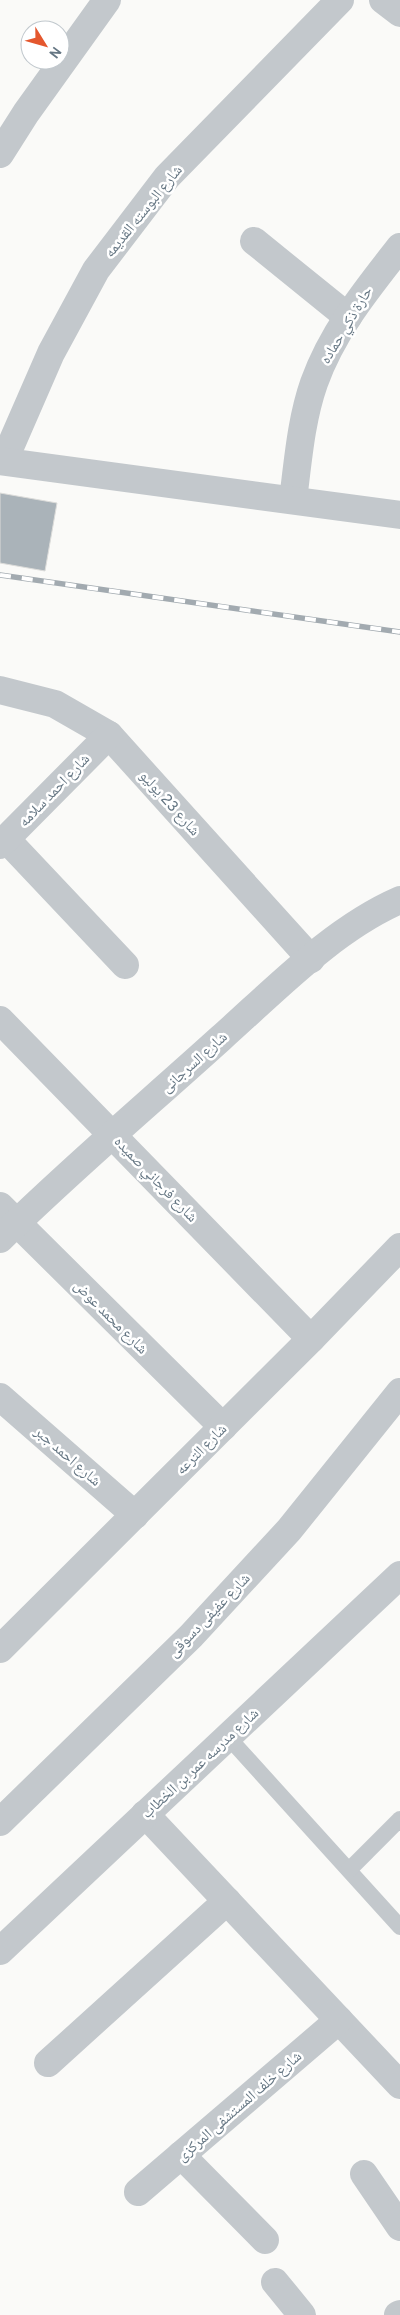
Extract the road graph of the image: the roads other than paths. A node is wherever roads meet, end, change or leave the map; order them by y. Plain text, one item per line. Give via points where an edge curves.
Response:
1 (108, 0) edge
2 (340, 0) edge
3 (383, 0) edge
4 (400, 13) edge
5 (0, 154) edge
6 (254, 242) dead end
7 (400, 247) edge
8 (348, 317) junction
9 (2, 461) edge
10 (293, 500) junction
11 (400, 515) edge
12 (0, 690) edge
13 (109, 735) junction
14 (3, 842) edge
15 (400, 900) edge
16 (310, 959) junction
17 (125, 965) dead end
18 (0, 1020) edge
19 (112, 1135) junction
20 (5, 1223) edge
21 (400, 1247) edge
22 (311, 1339) junction
23 (400, 1392) edge
24 (0, 1397) edge
25 (222, 1427) junction
26 (135, 1515) junction
27 (400, 1575) edge
28 (0, 1649) edge
29 (228, 1737) junction
30 (145, 1814) junction
31 (400, 1819) edge
32 (0, 1822) edge
33 (349, 1870) junction
34 (227, 1901) junction
35 (400, 1927) edge
36 (0, 1951) edge
37 (339, 2020) junction
38 (48, 2063) dead end
39 (400, 2085) edge
40 (181, 2155) junction
41 (364, 2174) dead end
42 (138, 2192) dead end
43 (400, 2227) edge
44 (265, 2240) dead end
45 (275, 2282) dead end
46 (302, 2315) edge

1 - 5 street
2 - 9 street, شارع البوسته القديمه via 167,177 96,270 51,353
3 - 4 street
6 - 8 street
7 - 8 street, حارة ذكي حماده
8 - 10 street, حارة ذكي حماده via 330,346 314,383
9 - 10 street
10 - 11 street
12 - 13 street, شارع 23 يوليو via 55,704
13 - 14 street, شارع احمد سلامه
13 - 16 street, شارع 23 يوليو
14 - 17 street
15 - 16 street, شارع السرجانى via 356,924
16 - 19 street, شارع السرجانى
18 - 19 street, شارع فرجاني صميده
19 - 20 street, شارع السرجانى
19 - 22 street, شارع فرجاني صميده
20 - 25 street, شارع محمد عوض
21 - 22 street, شارع الترعه
22 - 25 street, شارع الترعه
23 - 32 street, شارع عفيفى دسوقى via 288,1530 191,1636
24 - 26 street, شارع احمد جبر
25 - 26 street, شارع الترعه
26 - 28 street, شارع الترعه
27 - 29 street, شارع مدرسه عمر بن الخطاب
29 - 30 street, شارع مدرسه عمر بن الخطاب
29 - 33 lane
30 - 34 street
30 - 36 street, شارع مدرسه عمر بن الخطاب
31 - 33 lane
33 - 35 lane
34 - 37 street
34 - 38 street
37 - 39 street
37 - 40 street, شارع خلف المستشفى المركزى
40 - 42 street, شارع خلف المستشفى المركزى
40 - 44 street
41 - 43 street
45 - 46 street

